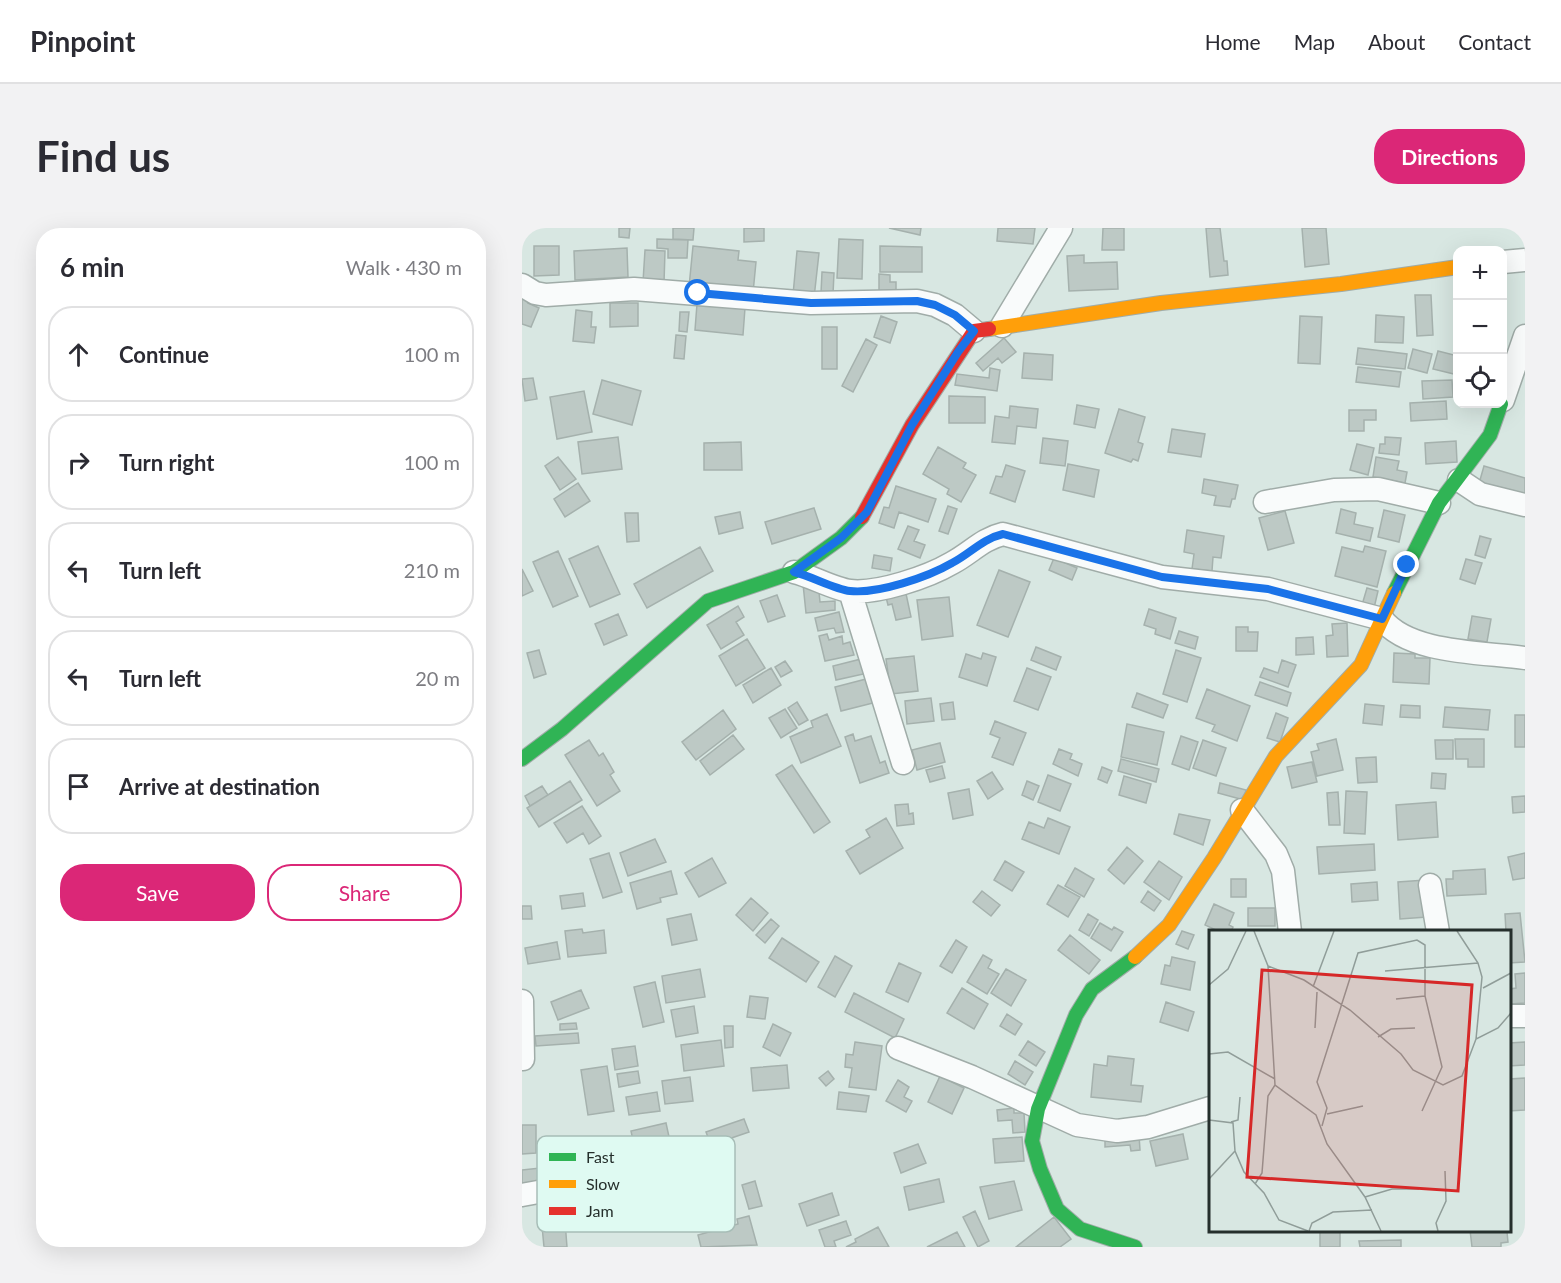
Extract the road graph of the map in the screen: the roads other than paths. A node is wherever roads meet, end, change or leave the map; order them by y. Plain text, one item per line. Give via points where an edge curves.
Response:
1 (1061, 228) edge
2 (1525, 260) edge
3 (1507, 262) edge
4 (1453, 268) edge
5 (522, 285) edge
6 (1002, 326) junction
7 (974, 331) junction
8 (1525, 336) edge
9 (1507, 388) edge
10 (1500, 408) edge
11 (1459, 480) junction
12 (1265, 502) dead end
13 (1439, 503) junction
14 (1525, 505) edge
15 (794, 572) junction
16 (850, 591) junction
17 (1382, 619) junction
18 (1525, 658) edge
19 (522, 759) edge
20 (903, 763) dead end
21 (1242, 810) junction
22 (1430, 885) dead end
23 (1290, 930) edge
24 (1438, 930) edge
25 (522, 1001) edge
26 (898, 1048) dead end
27 (523, 1059) edge
28 (1209, 1108) edge
29 (1038, 1109) junction
30 (537, 1192) edge
31 (522, 1195) edge
32 (1135, 1247) edge

1 - 6 street
2 - 3 street
4 - 6 street
5 - 7 street via 546,295 634,290 811,303 917,301 955,315
6 - 7 street
7 - 15 street via 912,425 867,512 841,538
8 - 9 street
10 - 11 street via 1490,435
11 - 13 street
11 - 14 street via 1480,494
12 - 13 street via 1334,490 1378,489
13 - 17 street
15 - 16 street
15 - 19 street via 708,601 562,729
16 - 17 street via 883,587 929,574 954,563 988,538 1003,534 1162,577 1268,589
16 - 20 street
17 - 18 street via 1392,632 1406,639
17 - 21 street via 1361,664 1276,756
21 - 23 street via 1276,854 1283,871
21 - 29 street via 1169,926 1122,969 1092,989 1076,1015
22 - 24 street
25 - 27 street
26 - 29 street
28 - 29 street via 1148,1127 1117,1131 1077,1125
29 - 32 street via 1032,1141 1058,1209 1080,1228
30 - 31 street

